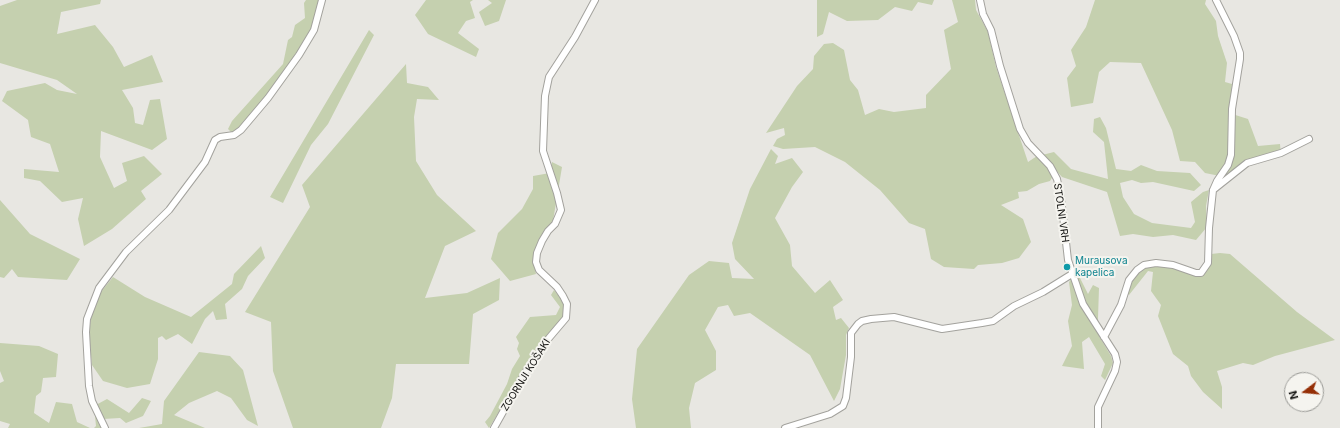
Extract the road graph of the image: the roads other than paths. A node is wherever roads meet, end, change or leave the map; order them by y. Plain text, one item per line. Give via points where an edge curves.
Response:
1 (322, 0) edge
2 (595, 0) edge
3 (980, 0) edge
4 (1216, 0) edge
5 (1309, 139) dead end
6 (1213, 190) junction
7 (1072, 274) junction
8 (1104, 337) junction
9 (105, 428) edge
10 (494, 428) edge
11 (785, 428) edge
12 (1098, 428) edge

1 - 9 street via 314,30 299,56 268,98 241,130 234,135 215,140 205,162 170,210 126,252 99,288 87,319 86,332 89,386 92,401
2 - 10 street, ZGORNJI KOŠAKI via 549,77 545,96 543,152 561,210 555,224 542,241 536,262 539,270 563,296 567,304 566,318 526,371
3 - 7 street, STOLNI VRH via 982,14 991,30 1020,129 1028,143 1050,166 1056,178
4 - 6 street via 1240,53 1232,109 1231,155 1228,166
5 - 6 street via 1281,153 1247,163
6 - 8 street via 1206,269 1196,273 1173,265 1144,265 1129,280 1121,305
7 - 8 street, STOLNI VRH via 1083,304
7 - 11 street via 1014,306 993,321 946,329 894,317 862,321 851,333 850,363 843,406 830,414
8 - 12 street, STOLNI VRH via 1117,362 1098,407

